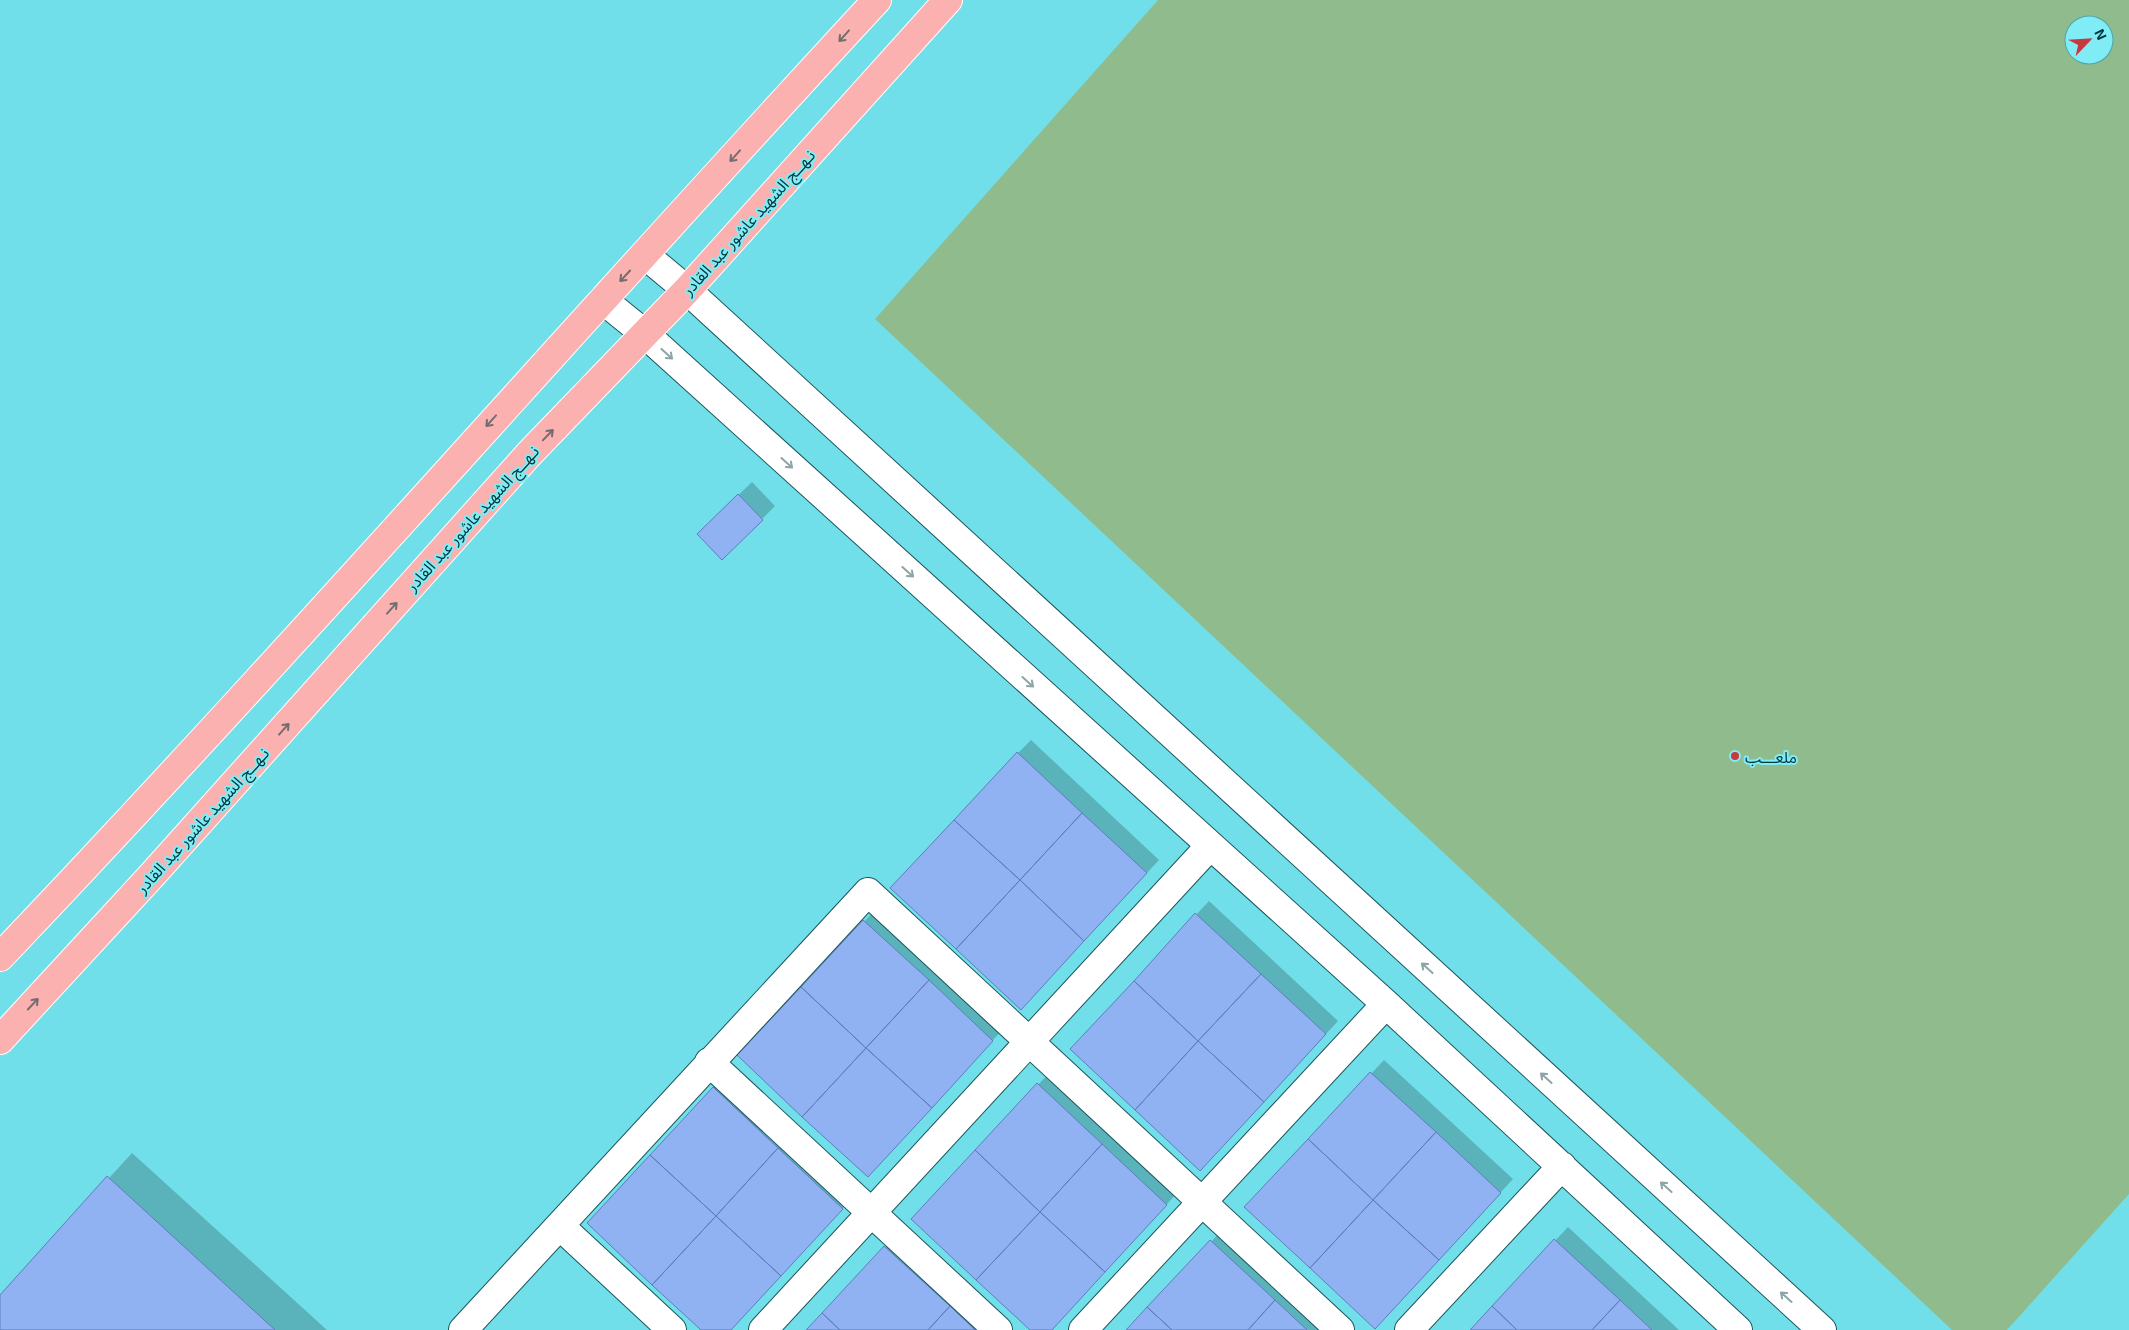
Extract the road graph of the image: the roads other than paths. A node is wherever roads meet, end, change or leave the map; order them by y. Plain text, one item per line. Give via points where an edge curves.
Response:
1 (877, 0) edge
2 (948, 0) edge
3 (645, 255) junction
4 (687, 290) junction
5 (603, 300) junction
6 (645, 334) junction
7 (1210, 847) junction
8 (0, 957) edge
9 (1386, 1004) junction
10 (0, 1040) edge
11 (1031, 1041) junction
12 (709, 1062) junction
13 (1562, 1166) junction
14 (1200, 1202) junction
15 (872, 1212) junction
16 (560, 1226) junction
17 (1728, 1327) edge
18 (463, 1330) edge
19 (672, 1330) edge
20 (764, 1330) edge
21 (998, 1330) edge
22 (1083, 1330) edge
23 (1340, 1330) edge
24 (1409, 1330) edge
25 (1822, 1330) edge

1 -> 3 main road
2 - 4 main road, نـهــج الشهيد عاشور عبد القادر
3 - 4 street
3 -> 5 main road
4 - 6 main road, نـهــج الشهيد عاشور عبد القادر
25 -> 4 street
5 - 6 street
5 -> 8 main road via 112,839
6 -> 7 street
10 -> 6 main road, نـهــج الشهيد عاشور عبد القادر via 166,860 529,454
7 - 9 street
7 - 11 street
9 - 13 street
9 - 14 street
11 - 12 street via 868,892
11 - 14 street
11 - 15 street
12 - 15 street
12 - 16 street
13 - 17 street
13 - 24 street
14 - 22 street
14 - 23 street
15 - 20 street
15 - 21 street
16 - 18 street
16 - 19 street

